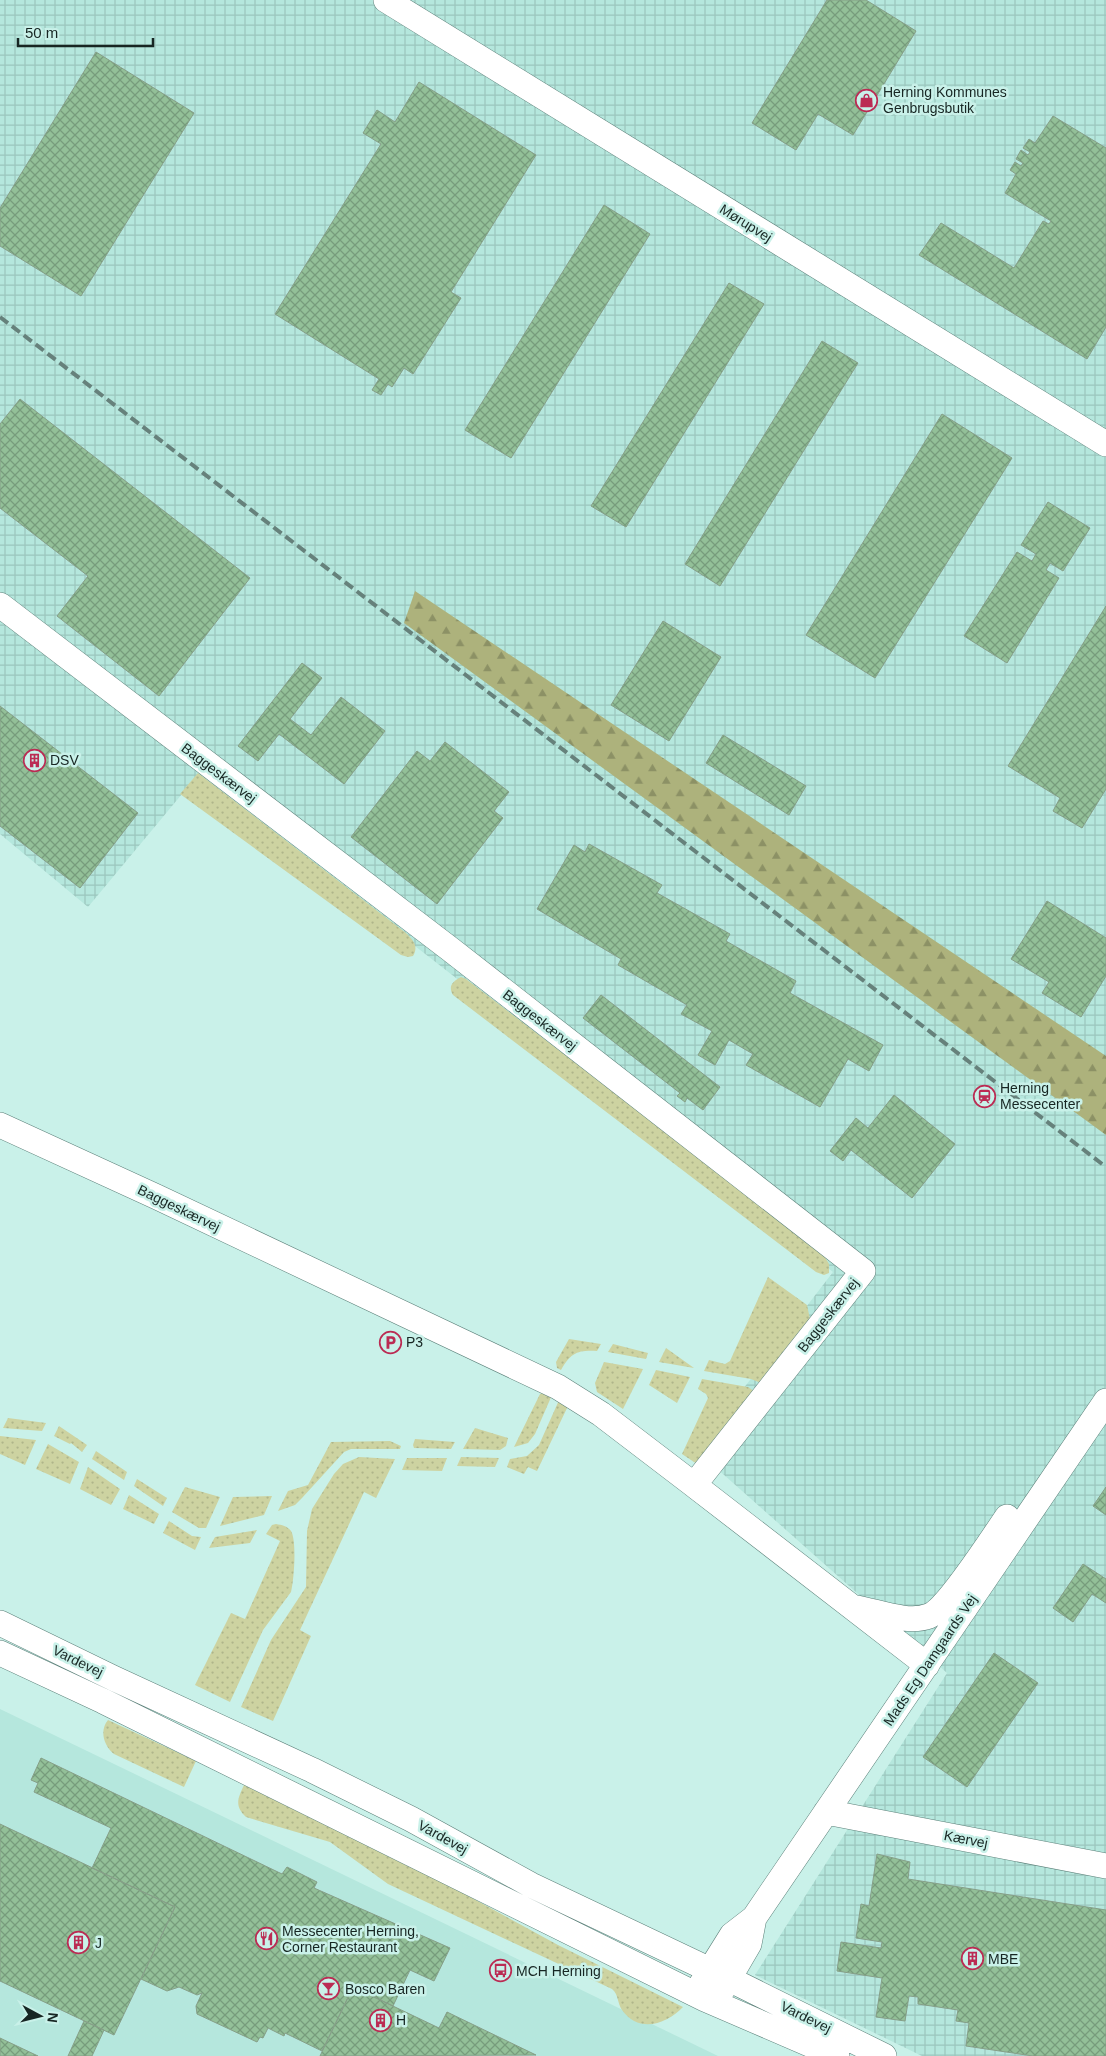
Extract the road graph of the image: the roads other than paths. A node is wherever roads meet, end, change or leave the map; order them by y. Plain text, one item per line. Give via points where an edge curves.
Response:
1 (386, 0) edge
2 (1106, 444) edge
3 (0, 605) edge
4 (0, 1125) edge
5 (1106, 1401) edge
6 (1074, 1450) junction
7 (694, 1485) junction
8 (853, 1607) junction
9 (0, 1623) edge
10 (0, 1653) edge
11 (927, 1665) junction
12 (826, 1812) junction
13 (1106, 1866) edge
14 (719, 1975) junction
15 (704, 1998) junction
16 (837, 2056) edge
17 (884, 2056) edge

1 - 2 street, Mørupvej
3 - 7 street, Baggeskærvej via 450,949 863,1271
4 - 7 street, Baggeskærvej via 558,1387 600,1414
5 - 6 street, Mads Eg Damgaards Vej
6 - 8 street via 1048,1462 948,1599 930,1616 902,1618
6 - 11 street, Mads Eg Damgaards Vej
7 - 8 street, Baggeskærvej
8 - 11 street, Baggeskærvej
9 - 14 street, Vardevej via 320,1774 411,1819 531,1885
10 - 15 street, Vardevej
11 - 12 street, Mads Eg Damgaards Vej
12 - 13 street, Kærvej
12 - 14 street, Mads Eg Damgaards Vej via 754,1918 732,1935
14 - 15 street, Mads Eg Damgaards Vej
14 - 17 street, Vardevej
15 - 16 street, Vardevej

